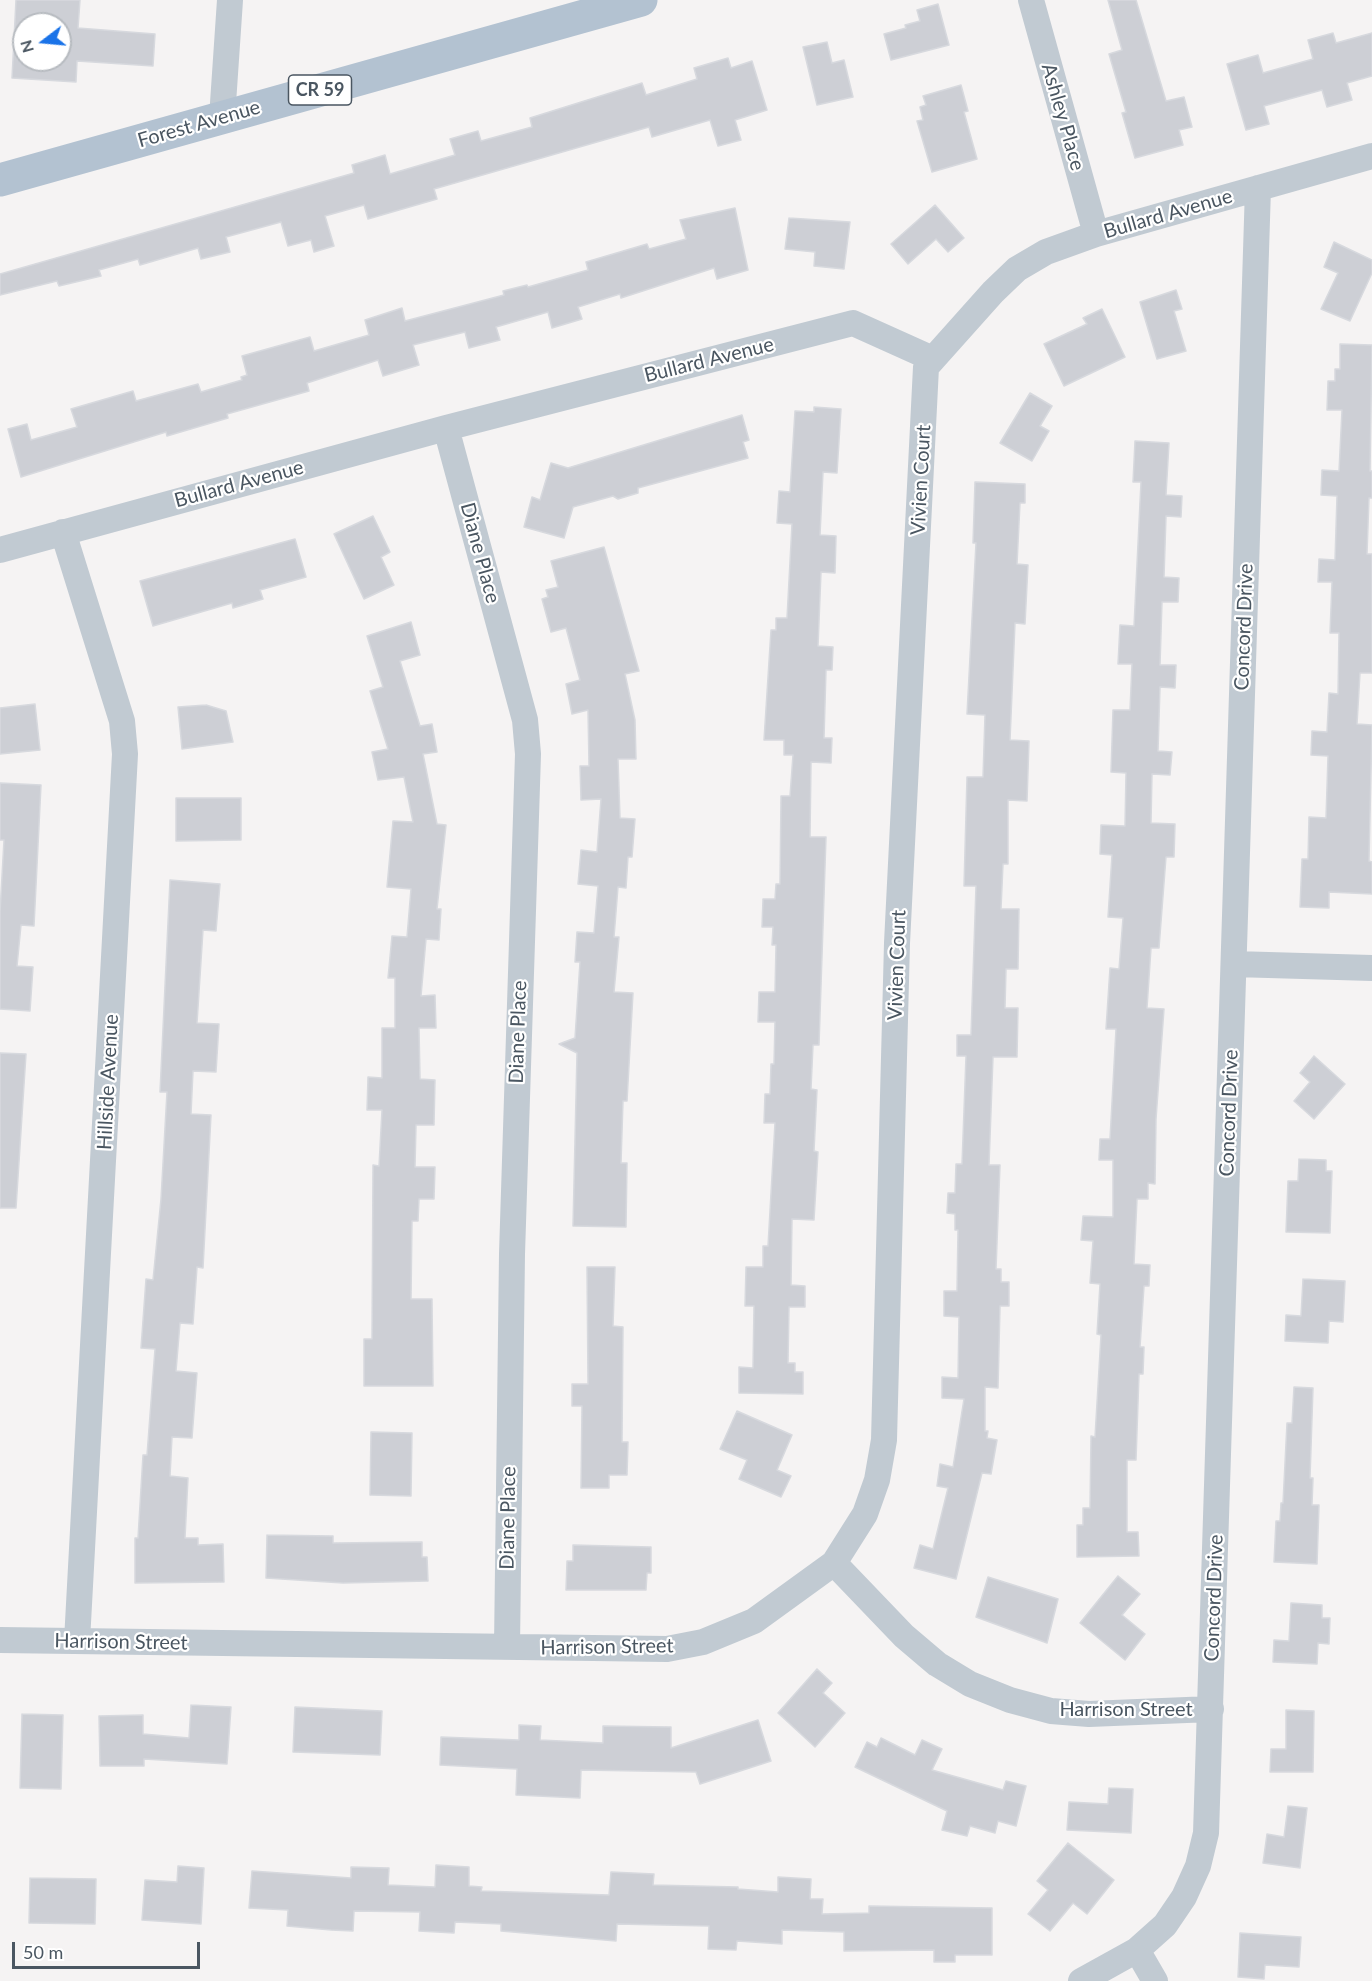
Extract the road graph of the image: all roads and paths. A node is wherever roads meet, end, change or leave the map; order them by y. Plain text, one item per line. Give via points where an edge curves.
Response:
1 (230, 0) edge
2 (641, 0) edge
3 (1031, 0) edge
4 (222, 118) junction
5 (1372, 156) edge
6 (0, 180) edge
7 (1258, 188) junction
8 (1096, 234) junction
9 (933, 359) junction
10 (446, 428) junction
11 (63, 532) junction
12 (0, 550) edge
13 (1234, 964) junction
14 (1372, 968) edge
15 (834, 1563) junction
16 (0, 1640) edge
17 (77, 1641) junction
18 (507, 1647) junction
19 (1211, 1709) junction
20 (1137, 1950) junction
21 (1081, 1981) edge
22 (1155, 1981) edge

1 - 4 street
2 - 4 main road, Forest Avenue / CR 59
3 - 8 street, Ashley Place
4 - 6 main road, Forest Avenue / CR 59
5 - 7 street, Bullard Avenue
7 - 8 street, Bullard Avenue
7 - 13 street, Concord Drive
8 - 9 street, Bullard Avenue via 1046,252 1017,269
9 - 10 street, Bullard Avenue via 853,323
9 - 15 street, Vivien Court via 926,367 898,920 884,1440 877,1480 865,1514
10 - 11 street, Bullard Avenue
10 - 18 street, Diane Place via 525,720 528,754 512,1254
11 - 12 street, Bullard Avenue
11 - 17 street, Hillside Avenue via 122,721 126,754
13 - 14 street
13 - 19 street, Concord Drive
15 - 18 street, Harrison Street via 754,1621 703,1642 667,1649
15 - 19 street, Harrison Street via 904,1636 938,1664 970,1684 1010,1700 1051,1711 1089,1714
16 - 17 street, Harrison Street
17 - 18 street, Harrison Street
19 - 20 street, Concord Drive via 1206,1833 1198,1866 1165,1925
20 - 21 street, Concord Drive
20 - 22 street

